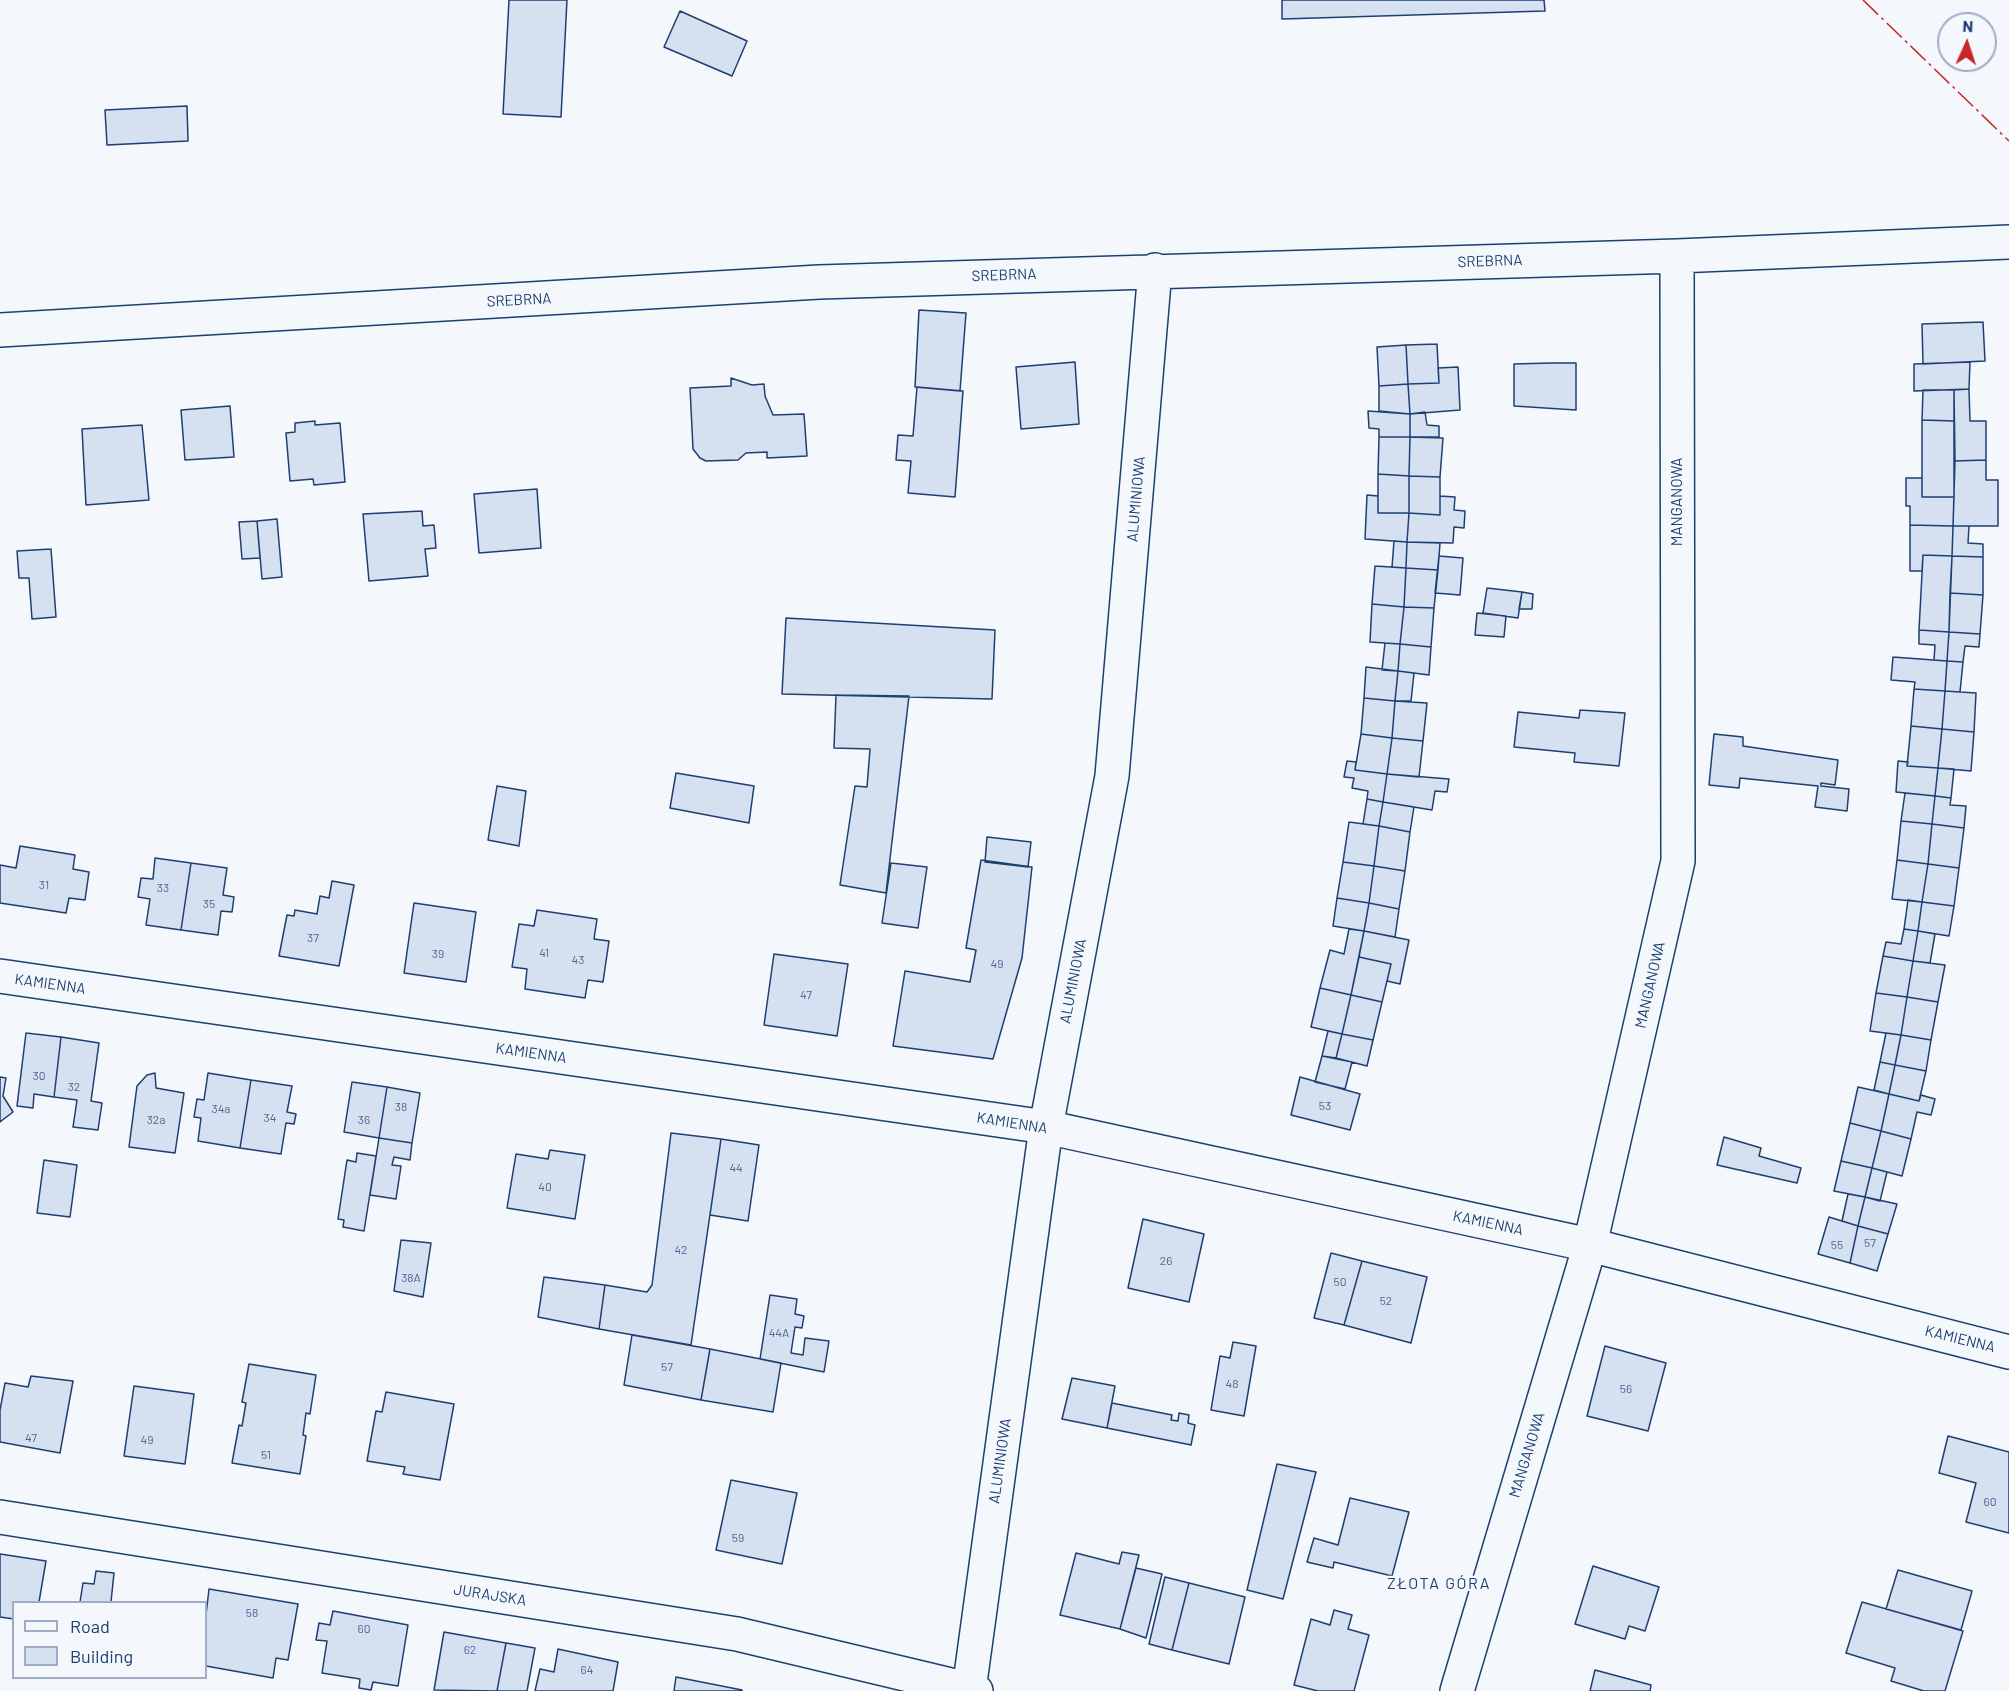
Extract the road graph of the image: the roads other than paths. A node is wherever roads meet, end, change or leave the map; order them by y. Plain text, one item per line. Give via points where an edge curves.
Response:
1 (2009, 242) edge
2 (1677, 256) junction
3 (1155, 270) junction
4 (0, 330) edge
5 (0, 976) edge
6 (1046, 1127) junction
7 (1590, 1245) junction
8 (2009, 1352) edge
9 (0, 1517) edge
10 (972, 1690) edge
11 (1457, 1691) edge

1 - 2 street, SREBRNA
2 - 3 street, SREBRNA
2 - 7 street, MANGANOWA via 1678,861
3 - 4 street, SREBRNA via 819,282
3 - 6 street, ALUMINIOWA via 1112,776
5 - 6 street, KAMIENNA
6 - 7 street, KAMIENNA
6 - 10 street, ALUMINIOWA
7 - 8 street, KAMIENNA
7 - 11 street, MANGANOWA
9 - 10 street, JURAJSKA via 737,1634

